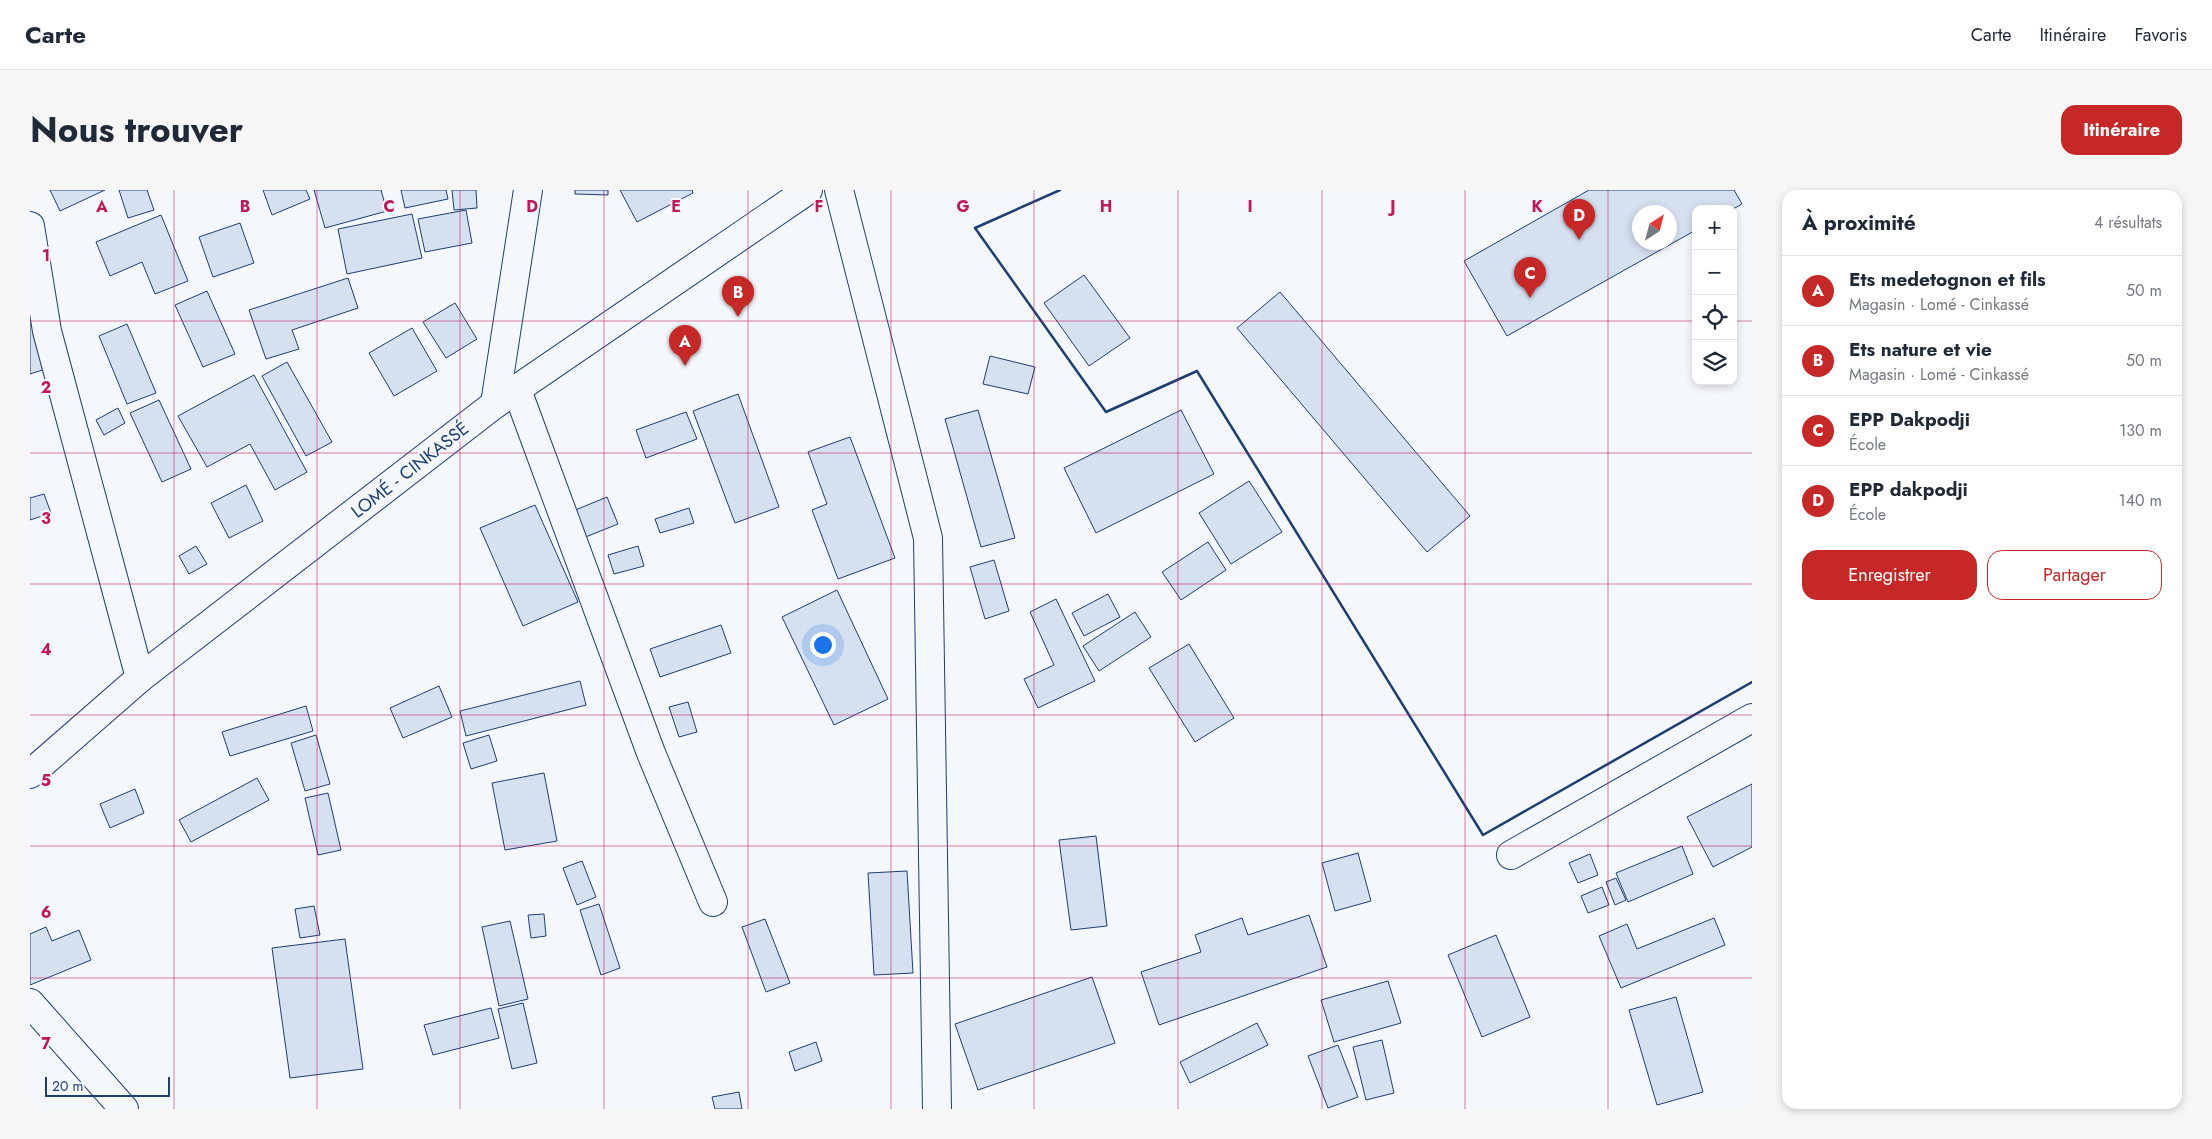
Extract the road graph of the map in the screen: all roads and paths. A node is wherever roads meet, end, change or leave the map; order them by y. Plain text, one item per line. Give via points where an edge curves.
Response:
1 (528, 190) edge
2 (808, 190) edge
3 (839, 190) edge
4 (30, 226) edge
5 (506, 397) junction
6 (140, 678) junction
7 (1752, 718) edge
8 (30, 774) edge
9 (1511, 855) dead end
10 (713, 902) dead end
11 (30, 1003) edge
12 (124, 1109) edge
13 (937, 1109) edge

1 - 5 main road
2 - 5 main road, LOMÉ - CINKASSÉ
3 - 13 main road via 928,538
4 - 6 main road via 47,331
5 - 6 main road, LOMÉ - CINKASSÉ
5 - 10 main road
6 - 8 main road, LOMÉ - CINKASSÉ
7 - 9 main road
11 - 12 main road

